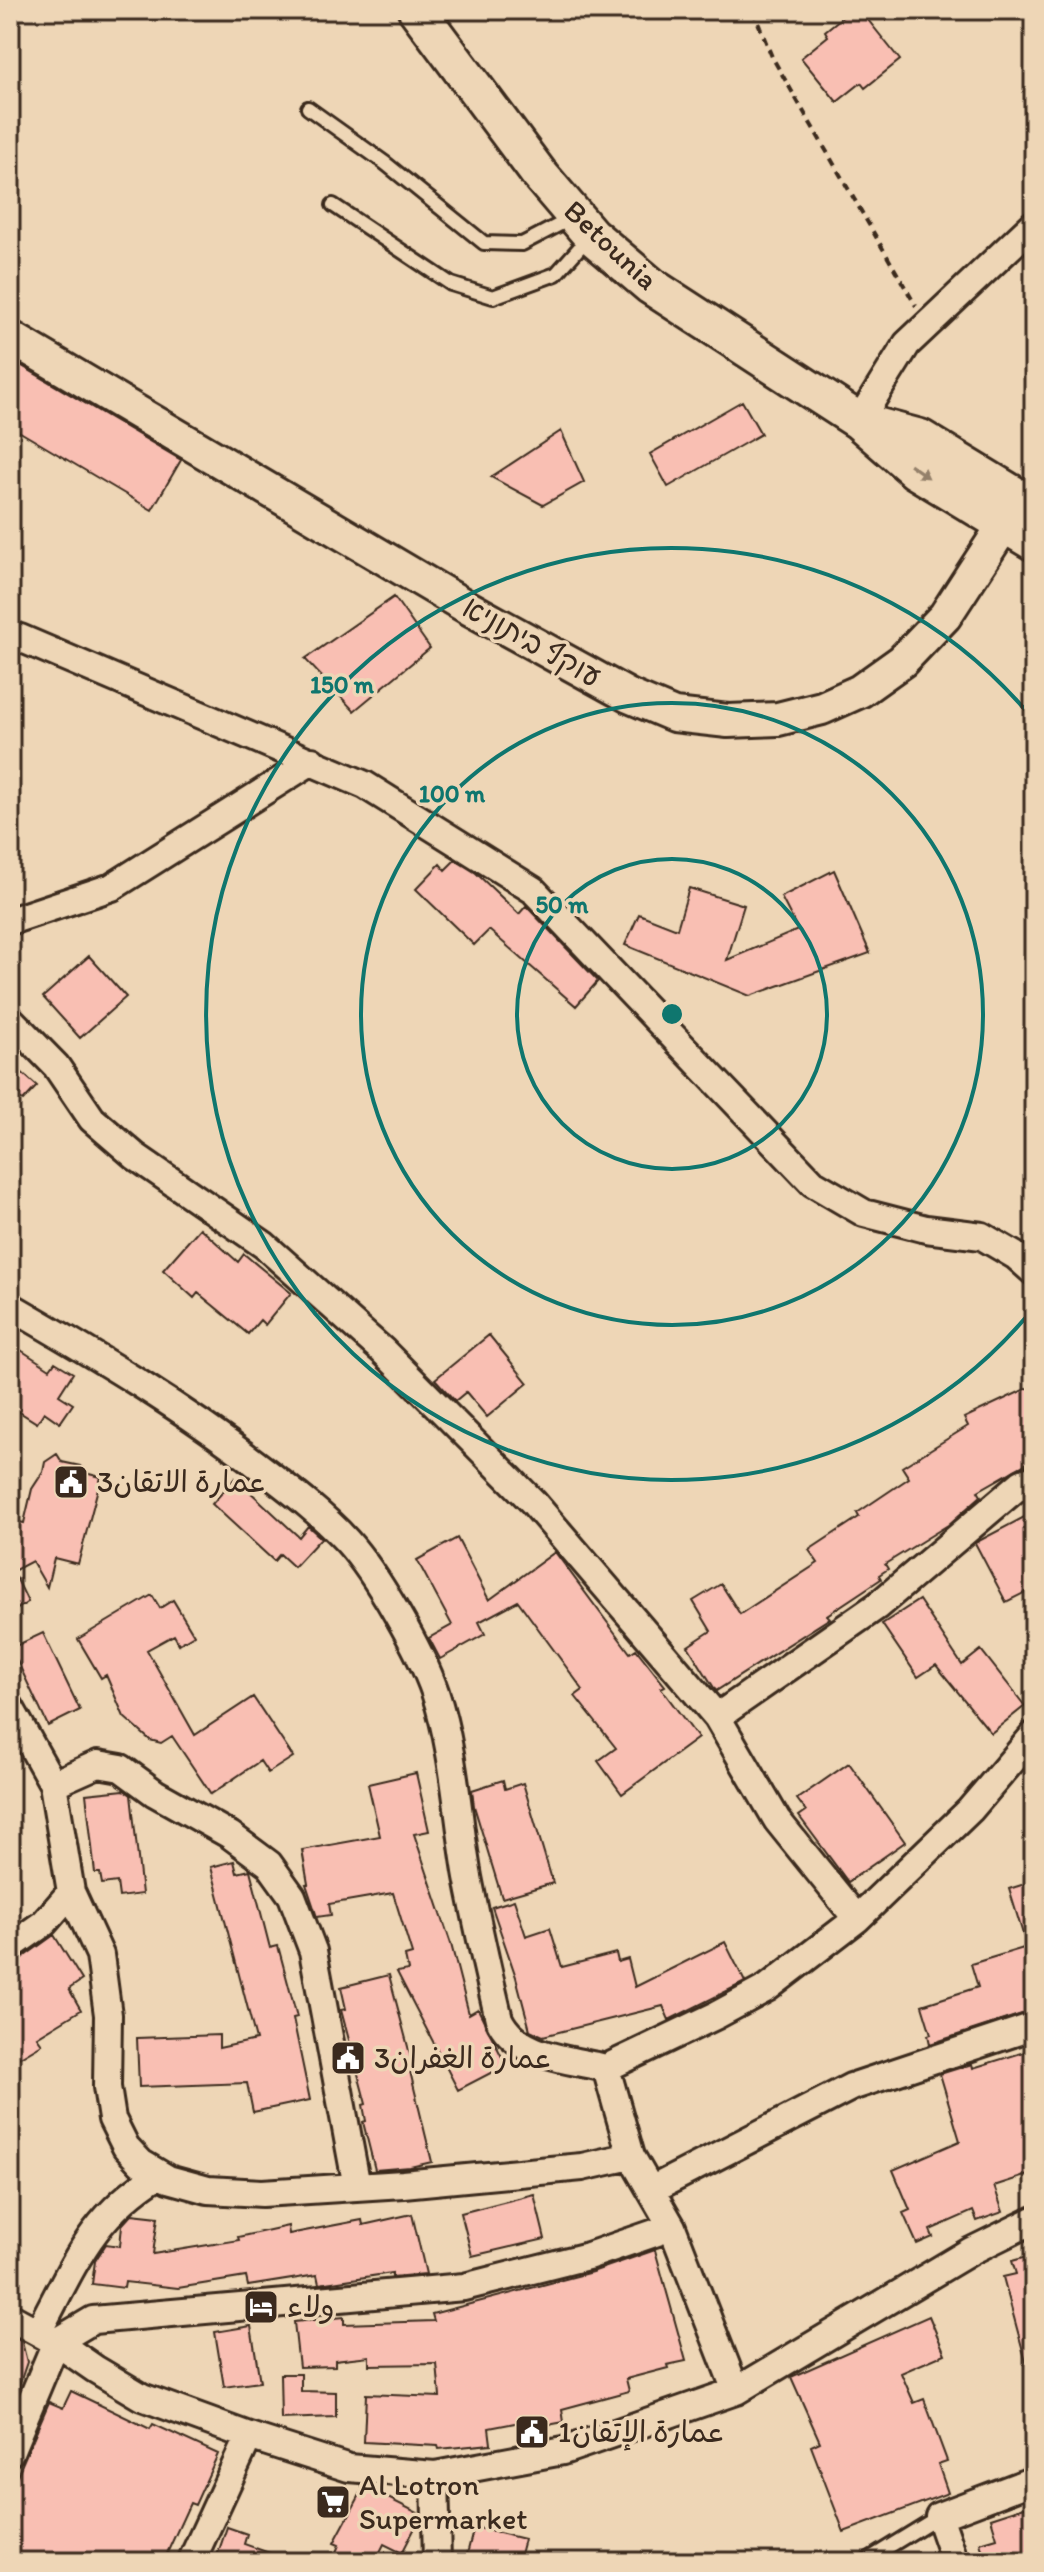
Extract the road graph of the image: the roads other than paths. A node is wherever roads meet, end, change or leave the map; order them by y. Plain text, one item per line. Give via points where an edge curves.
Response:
1 (417, 10) edge
2 (308, 108) dead end
3 (333, 205) dead end
4 (1034, 224) edge
5 (583, 225) junction
6 (10, 337) edge
7 (859, 421) junction
8 (1019, 510) edge
9 (1034, 542) edge
10 (10, 636) edge
11 (312, 761) junction
12 (10, 921) edge
13 (10, 1019) edge
14 (1034, 1272) edge
15 (10, 1306) edge
16 (1034, 1479) edge
17 (10, 1707) edge
18 (717, 1717) junction
19 (1034, 1735) edge
20 (53, 1784) junction
21 (71, 1892) junction
22 (857, 1919) junction
23 (10, 1947) edge
24 (1034, 2026) edge
25 (606, 2068) junction
26 (631, 2156) junction
27 (159, 2174) junction
28 (357, 2187) junction
29 (651, 2190) junction
30 (1034, 2220) edge
31 (672, 2227) junction
32 (10, 2317) edge
33 (47, 2337) junction
34 (736, 2391) junction
35 (249, 2436) junction
36 (10, 2452) edge
37 (435, 2475) junction
38 (1034, 2480) edge
39 (939, 2516) junction
40 (191, 2562) edge
41 (437, 2562) edge
42 (864, 2562) edge
43 (955, 2562) edge

1 - 5 main road, Betounia
2 - 5 lane via 484,243 522,244
3 - 5 lane via 451,284 493,297 556,274
4 - 7 street via 907,344
5 - 7 main road, Betounia via 651,286
6 - 8 street, עוקף ביתוניא via 467,607 674,715 778,719 860,691 902,661 945,616
7 - 8 main road, Betounia via 915,470
8 - 9 main road, Betounia
10 - 11 street
11 - 12 street via 112,887
11 - 14 street via 365,785 533,890 813,1183 864,1213 982,1236
13 - 18 street via 56,1066 92,1119 135,1156 264,1245 383,1351 533,1502
15 - 25 street via 136,1380 231,1445 311,1506 348,1543 418,1652 435,1691 453,1759 468,1876 505,2032 528,2048
16 - 18 street via 1022,1483 877,1606
17 - 20 street
18 - 22 street via 777,1820
19 - 22 street via 970,1810
20 - 21 street
20 - 28 street via 98,1764 121,1768 269,1864 292,1896 313,1951
21 - 23 street via 44,1923
21 - 27 street via 100,1955 112,2119 126,2147
22 - 25 street via 767,1988
24 - 29 street via 851,2087
25 - 26 street
26 - 28 street via 582,2167
26 - 29 street
27 - 28 street via 208,2190
27 - 33 street via 133,2190 92,2233
29 - 31 street
30 - 34 street via 971,2251
31 - 33 street via 588,2256 464,2287 93,2320
31 - 34 street
32 - 33 street
33 - 35 street via 142,2397
33 - 36 street
34 - 37 street via 563,2451
35 - 37 street via 349,2468
35 - 40 street
37 - 41 street
38 - 39 street
39 - 42 lane
39 - 43 street

